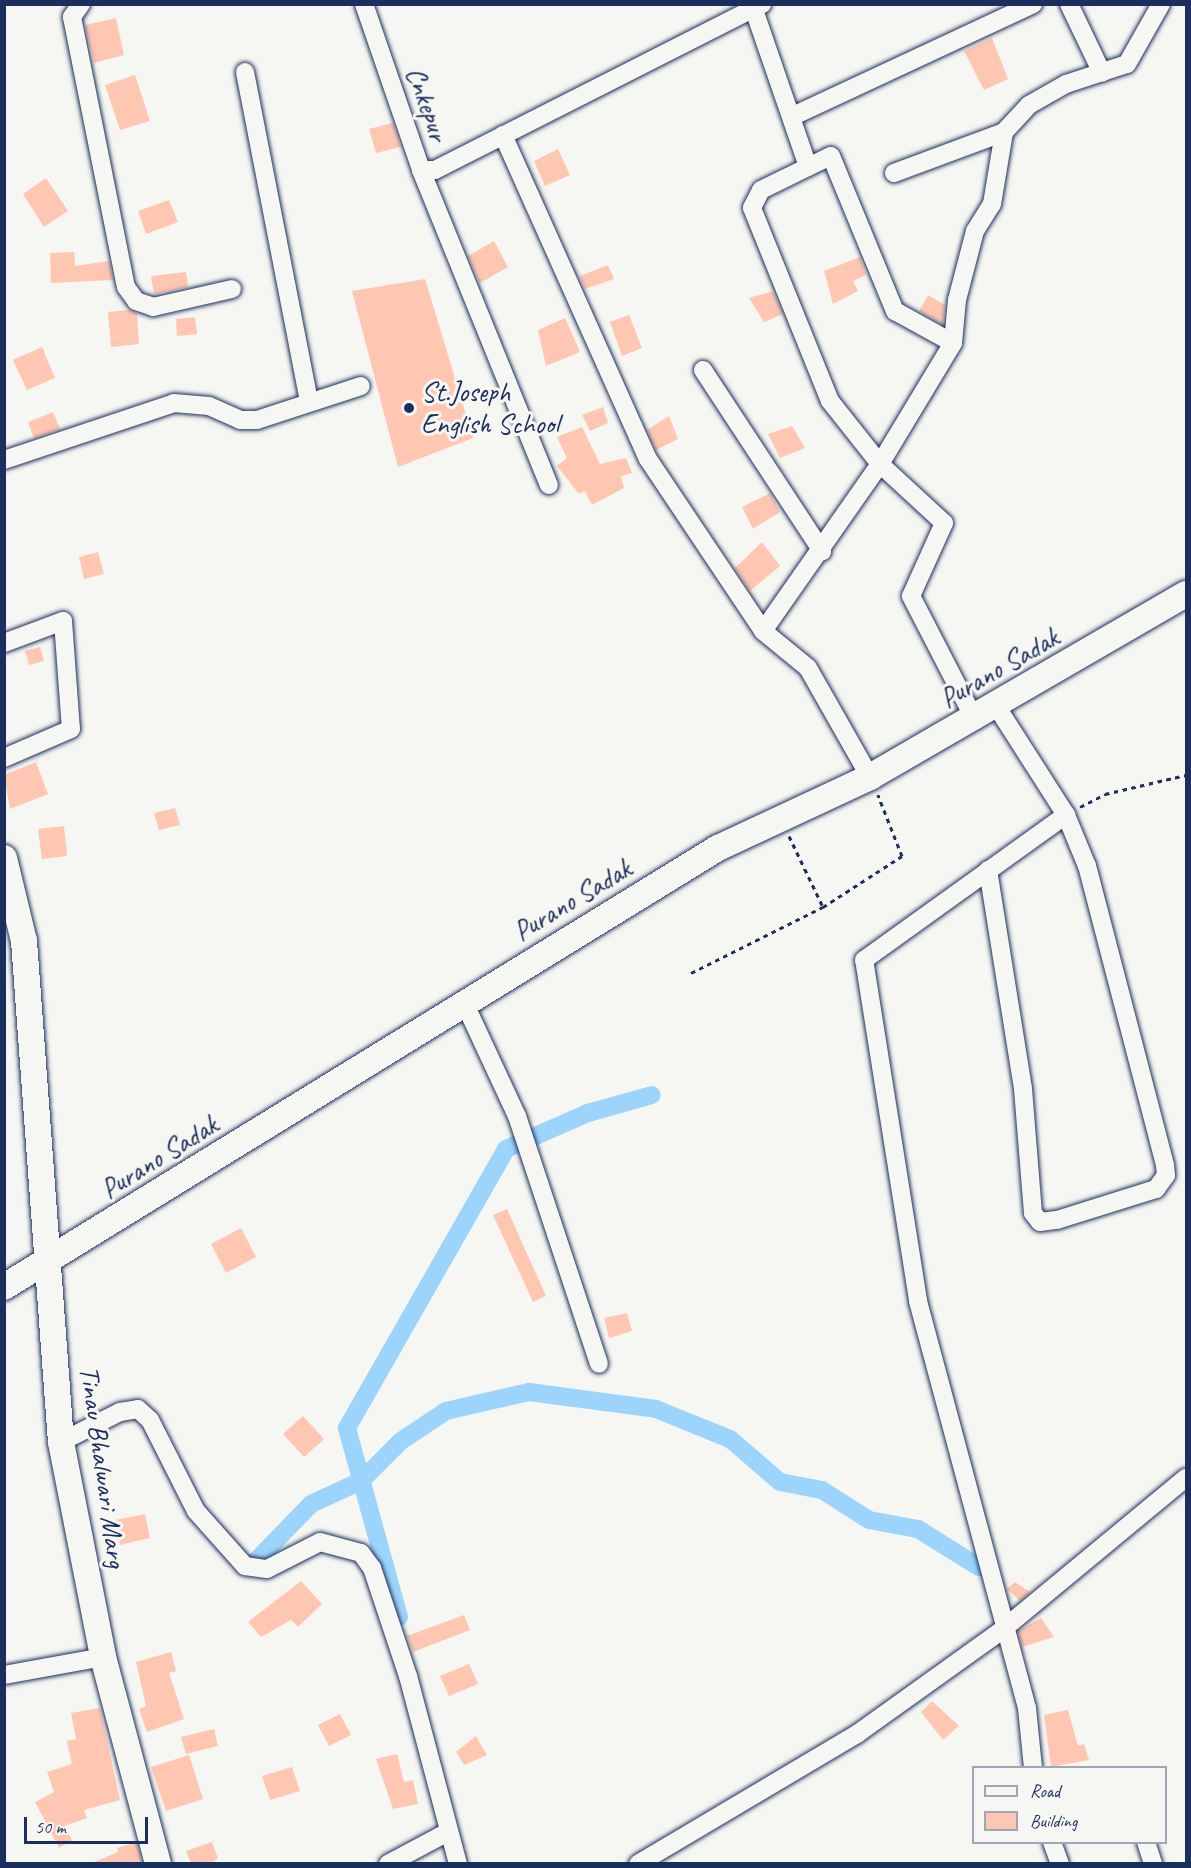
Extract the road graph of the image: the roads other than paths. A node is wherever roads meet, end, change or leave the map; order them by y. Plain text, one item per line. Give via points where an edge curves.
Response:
1 (81, 4) edge
2 (364, 4) edge
3 (1033, 4) edge
4 (1069, 4) edge
5 (1161, 4) edge
6 (755, 6) edge
7 (245, 72) dead end
8 (1102, 73) junction
9 (793, 116) junction
10 (1004, 132) junction
11 (503, 135) junction
12 (808, 167) junction
13 (421, 170) junction
14 (894, 173) dead end
15 (232, 289) dead end
16 (953, 343) junction
17 (703, 370) dead end
18 (361, 386) dead end
19 (309, 401) junction
20 (4, 459) edge
21 (879, 464) junction
22 (549, 485) dead end
23 (822, 551) junction
24 (1186, 594) edge
25 (763, 631) junction
26 (4, 643) edge
27 (997, 707) junction
28 (975, 720) junction
29 (4, 759) edge
30 (870, 777) junction
31 (1065, 815) junction
32 (4, 858) edge
33 (988, 870) junction
34 (464, 1002) junction
35 (50, 1261) junction
36 (4, 1287) edge
37 (599, 1364) dead end
38 (62, 1442) junction
39 (1186, 1478) edge
40 (1002, 1630) junction
41 (103, 1656) junction
42 (4, 1675) edge
43 (1033, 1766) edge
44 (448, 1832) junction
45 (1053, 1844) edge
46 (1147, 1844) edge
47 (158, 1863) edge
48 (388, 1863) edge
49 (458, 1863) edge
50 (638, 1863) edge
51 (1060, 1863) edge
52 (1153, 1863) edge

1 - 15 street via 72,17 126,287 136,301 153,307
2 - 13 street, Cnkepur
3 - 9 street
4 - 8 street
5 - 8 street via 1137,55 1127,64
6 - 9 street
6 - 11 street, Cnkepur
7 - 19 street
8 - 10 street via 1029,105
9 - 12 street
10 - 14 street
10 - 16 street via 992,204 975,231 957,300
11 - 13 street, Cnkepur via 435,170
11 - 25 street via 648,459
12 - 16 street via 831,156 895,311
12 - 21 street via 761,190 752,208 830,401
13 - 22 street
16 - 21 street
17 - 23 street
18 - 19 street
19 - 20 street via 257,420 240,420 209,406 174,403
21 - 23 street
21 - 28 street via 944,523 911,596
23 - 25 street
24 - 27 main road, Purano Sadak
25 - 30 street via 808,668
26 - 29 street via 63,621 71,729
27 - 28 main road, Purano Sadak
27 - 31 street
28 - 30 main road, Purano Sadak
30 - 34 main road, Purano Sadak via 718,848
31 - 33 street
31 - 33 street via 1098,901 1165,1165 1166,1175 1156,1189 1057,1220 1040,1222 1033,1214 1023,1089
32 - 35 main road, Tinau Bhalwari Marg via 24,941
33 - 40 street via 864,960 918,1300
34 - 35 main road, Purano Sadak
34 - 37 street via 517,1116
35 - 36 main road, Purano Sadak
35 - 38 main road, Tinau Bhalwari Marg
38 - 41 main road, Tinau Bhalwari Marg
38 - 44 street via 120,1412 138,1409 150,1420 196,1511 245,1566 267,1569 320,1542 361,1553 372,1568 408,1676
39 - 40 street
40 - 43 street via 1027,1708
40 - 50 street via 857,1734
41 - 42 street
41 - 47 main road, Tinau Bhalwari Marg
44 - 48 street
44 - 49 street
45 - 51 street
46 - 52 street

